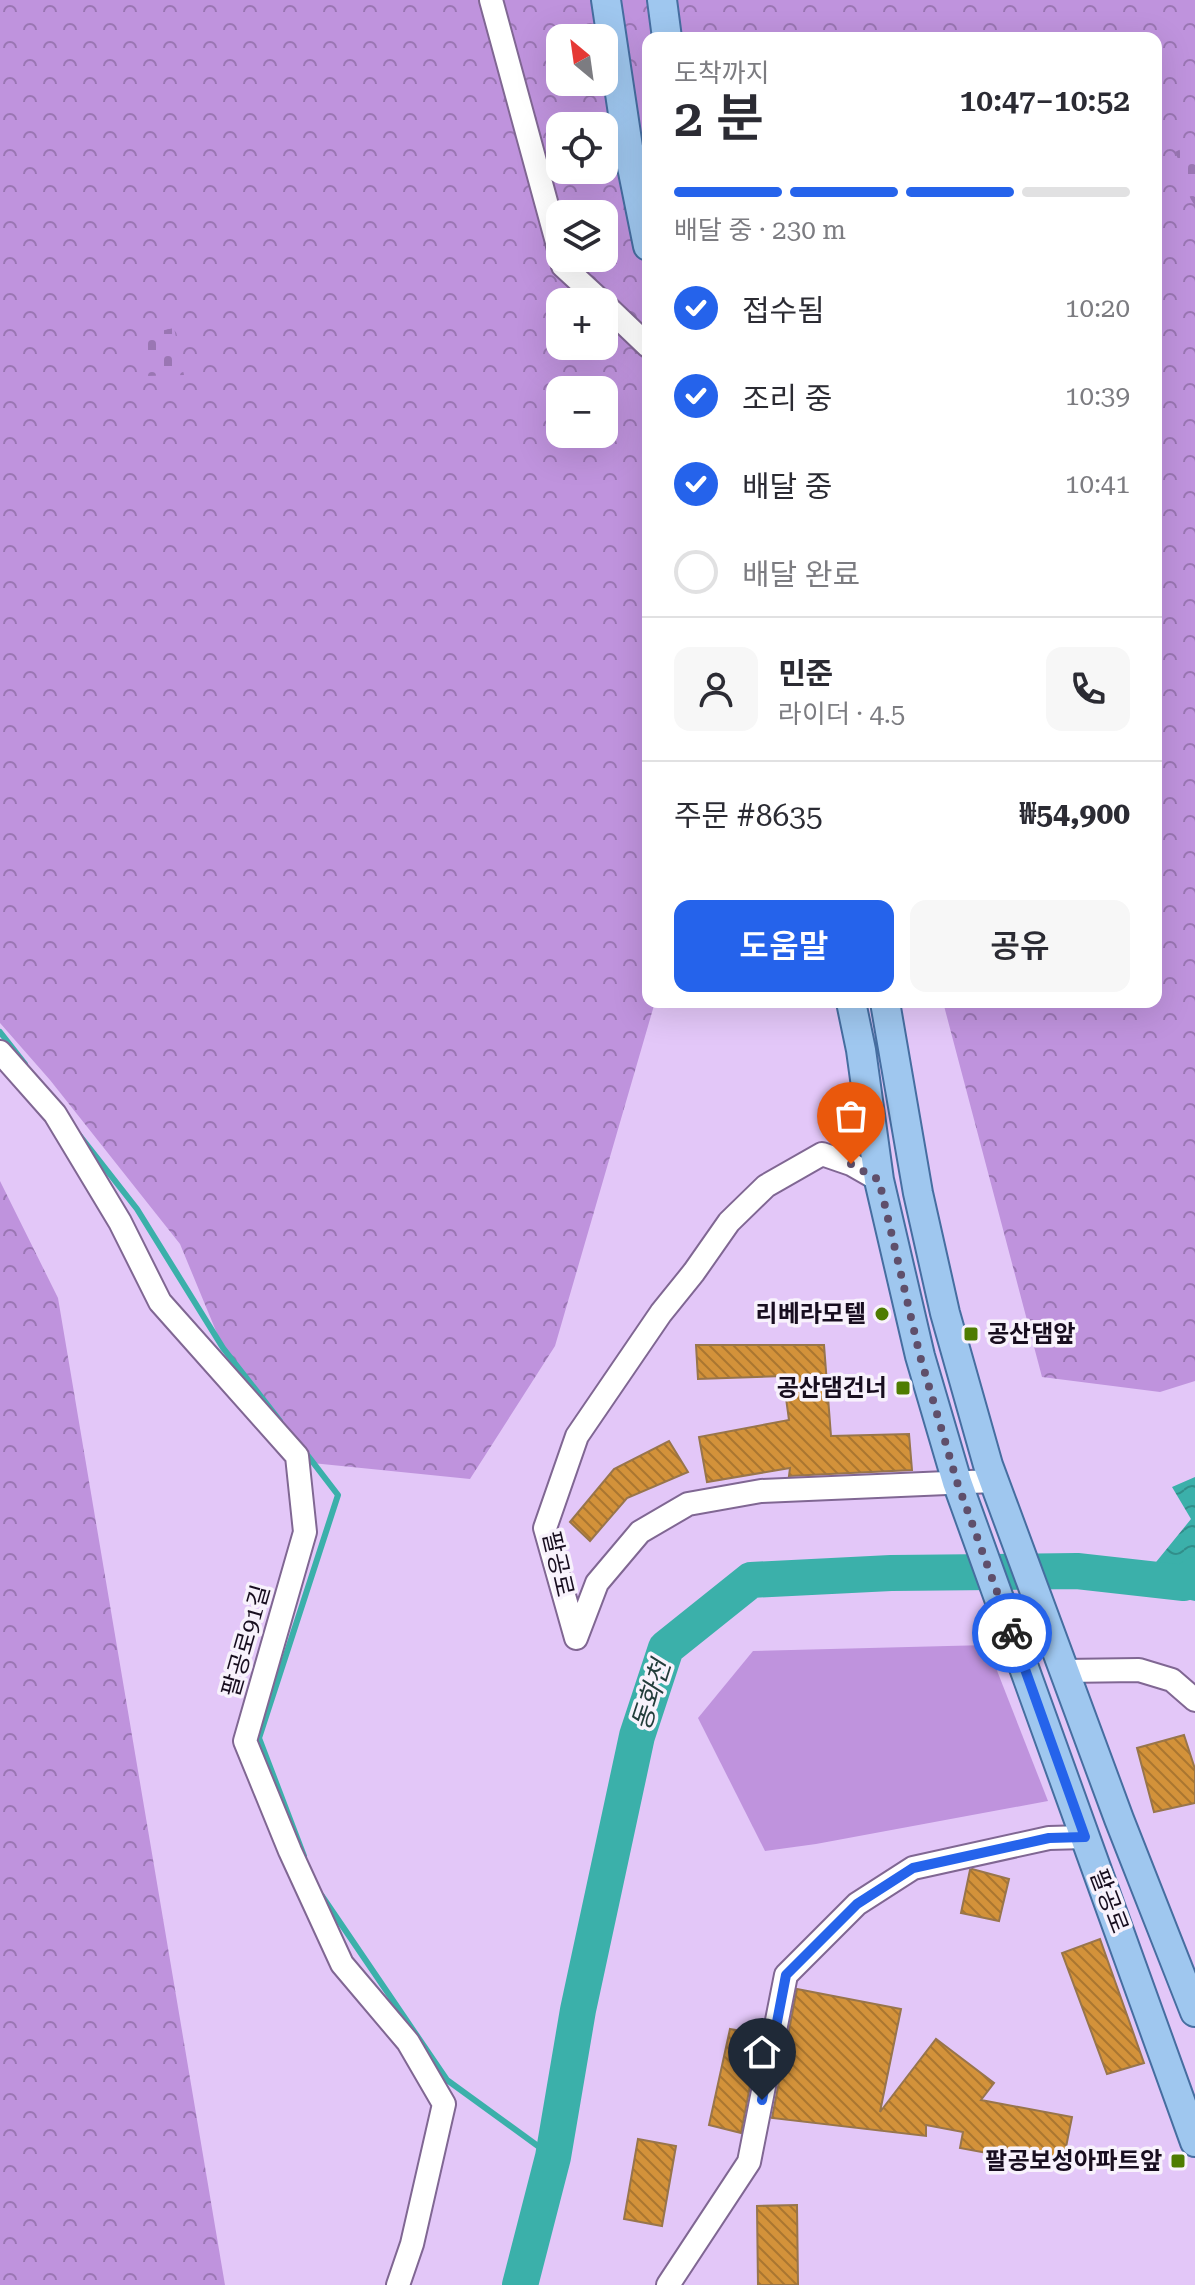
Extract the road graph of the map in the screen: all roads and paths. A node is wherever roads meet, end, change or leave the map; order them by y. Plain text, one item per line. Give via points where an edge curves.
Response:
1 (491, 0) edge
2 (606, 0) edge
3 (662, 0) edge
4 (666, 32) edge
5 (546, 200) edge
6 (642, 216) edge
7 (569, 272) edge
8 (587, 288) edge
9 (618, 317) edge
10 (642, 340) edge
11 (852, 1008) edge
12 (886, 1008) edge
13 (0, 1052) edge
14 (879, 1180) junction
15 (993, 1482) junction
16 (957, 1483) junction
17 (1063, 1671) junction
18 (1195, 1700) edge
19 (1085, 1837) junction
20 (1195, 2012) edge
21 (1195, 2142) edge
22 (398, 2285) edge
23 (668, 2285) edge

1 - 5 street
2 - 6 main road
3 - 4 main road
7 - 8 street
9 - 10 street
11 - 14 main road
12 - 15 main road via 918,1193
13 - 22 street, 팔공로91길 via 55,1114 120,1222 160,1302 297,1456 305,1532 245,1741 342,1964 408,2042 444,2104
14 - 16 main road via 920,1356
14 - 16 street, 팔공로 via 822,1154 766,1186 729,1222 577,1436 545,1528 576,1638 597,1583 640,1532 688,1504 761,1491
15 - 16 street
15 - 17 main road, 팔공로
16 - 19 main road, 팔공로
17 - 18 street via 1139,1670 1172,1680
17 - 20 main road, 팔공로
19 - 21 main road, 팔공로
19 - 23 street via 1049,1838 913,1868 857,1904 786,1975 749,2162

